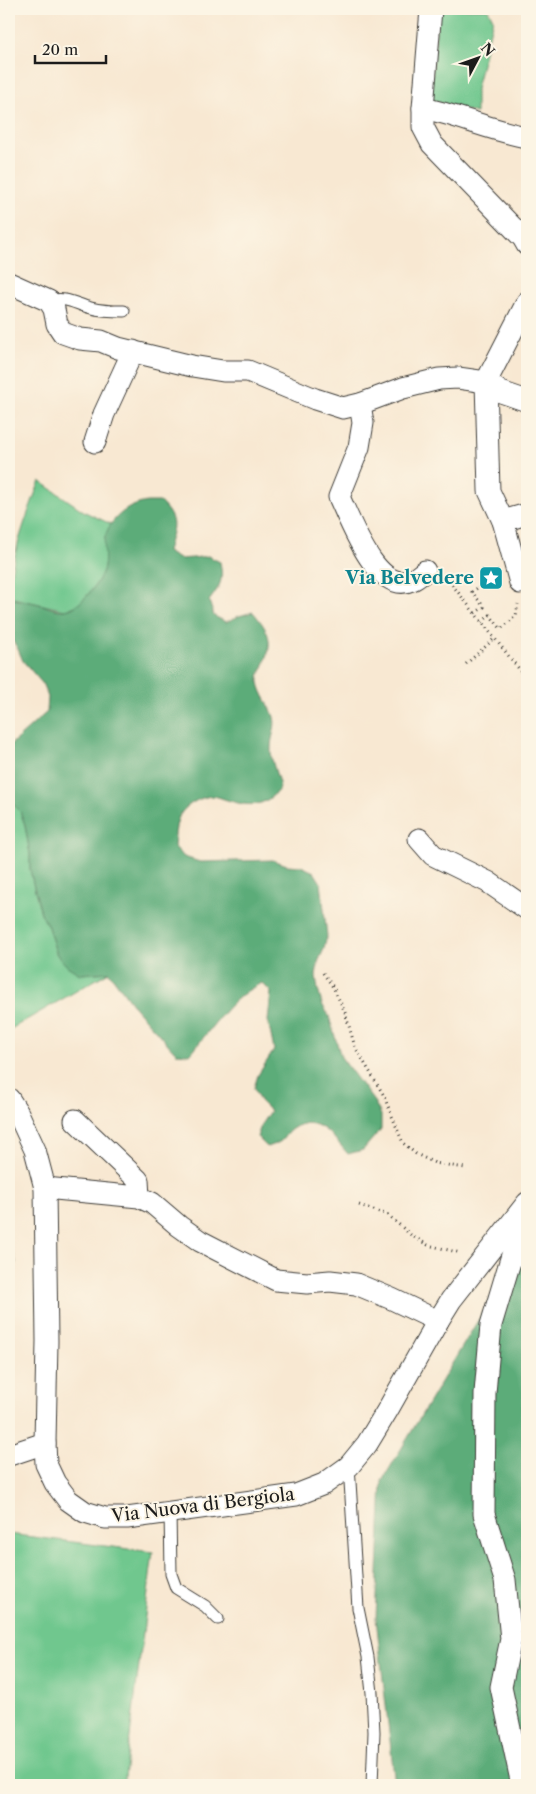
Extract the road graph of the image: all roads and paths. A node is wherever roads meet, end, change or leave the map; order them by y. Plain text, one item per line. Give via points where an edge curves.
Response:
1 (431, 9) edge
2 (422, 108) junction
3 (527, 136) edge
4 (527, 245) edge
5 (9, 284) edge
6 (49, 301) junction
7 (527, 302) edge
8 (124, 311) dead end
9 (133, 351) junction
10 (486, 382) junction
11 (527, 401) edge
12 (360, 404) junction
13 (95, 442) dead end
14 (527, 514) edge
15 (502, 521) junction
16 (425, 572) joint
17 (520, 583) joint
18 (472, 592) dead end
19 (476, 614) junction
20 (482, 622) junction
21 (495, 638) junction
22 (466, 664) dead end
23 (527, 679) edge
24 (419, 840) dead end
25 (527, 909) edge
26 (323, 973) dead end
27 (9, 1099) edge
28 (75, 1120) dead end
29 (465, 1168) dead end
30 (45, 1188) junction
31 (139, 1197) junction
32 (527, 1203) edge
33 (359, 1205) dead end
34 (527, 1229) edge
35 (486, 1256) junction
36 (438, 1321) junction
37 (45, 1443) junction
38 (9, 1455) edge
39 (349, 1466) junction
40 (170, 1511) junction
41 (218, 1619) dead end
42 (372, 1785) edge
43 (522, 1785) edge

1 - 2 street
2 - 3 street
2 - 4 street via 423,127 432,144 524,238
5 - 6 street
6 - 8 lane via 58,298 107,312
6 - 9 street via 63,332
7 - 10 street
9 - 12 street via 192,366 248,371 343,408
9 - 13 street
10 - 11 street via 501,392
10 - 12 street via 439,379
10 - 15 street via 488,490
12 - 16 street via 363,424 360,447 339,497 362,546 379,572 394,581 411,581
14 - 15 street
15 - 17 street
16 - 19 path via 443,573
17 - 20 path via 516,616 501,629 490,615
18 - 19 path via 484,607
19 - 20 path
20 - 21 path
21 - 22 path
21 - 23 path
24 - 25 street via 432,855 488,882
26 - 29 path via 345,1012 355,1047 383,1094 403,1143 435,1163
27 - 30 street, Via Nuova di Bergiola via 35,1150
28 - 31 street via 138,1180
30 - 31 street
30 - 37 street, Via Nuova di Bergiola
31 - 36 street via 152,1203 200,1241 276,1280 356,1284
32 - 35 street, Via Nuova di Bergiola
33 - 35 path via 388,1215 412,1236 428,1244
34 - 43 street via 515,1245 491,1325 485,1393 484,1514 505,1580 511,1639 502,1687
35 - 36 street, Via Nuova di Bergiola
36 - 39 street, Via Nuova di Bergiola via 387,1410
37 - 38 street
37 - 40 street, Via Nuova di Bergiola via 46,1464 54,1484 85,1512 105,1518 127,1518
39 - 40 street, Via Nuova di Bergiola via 324,1484 296,1495
39 - 42 lane via 358,1608 372,1693
40 - 41 lane via 171,1574 176,1588 205,1606

